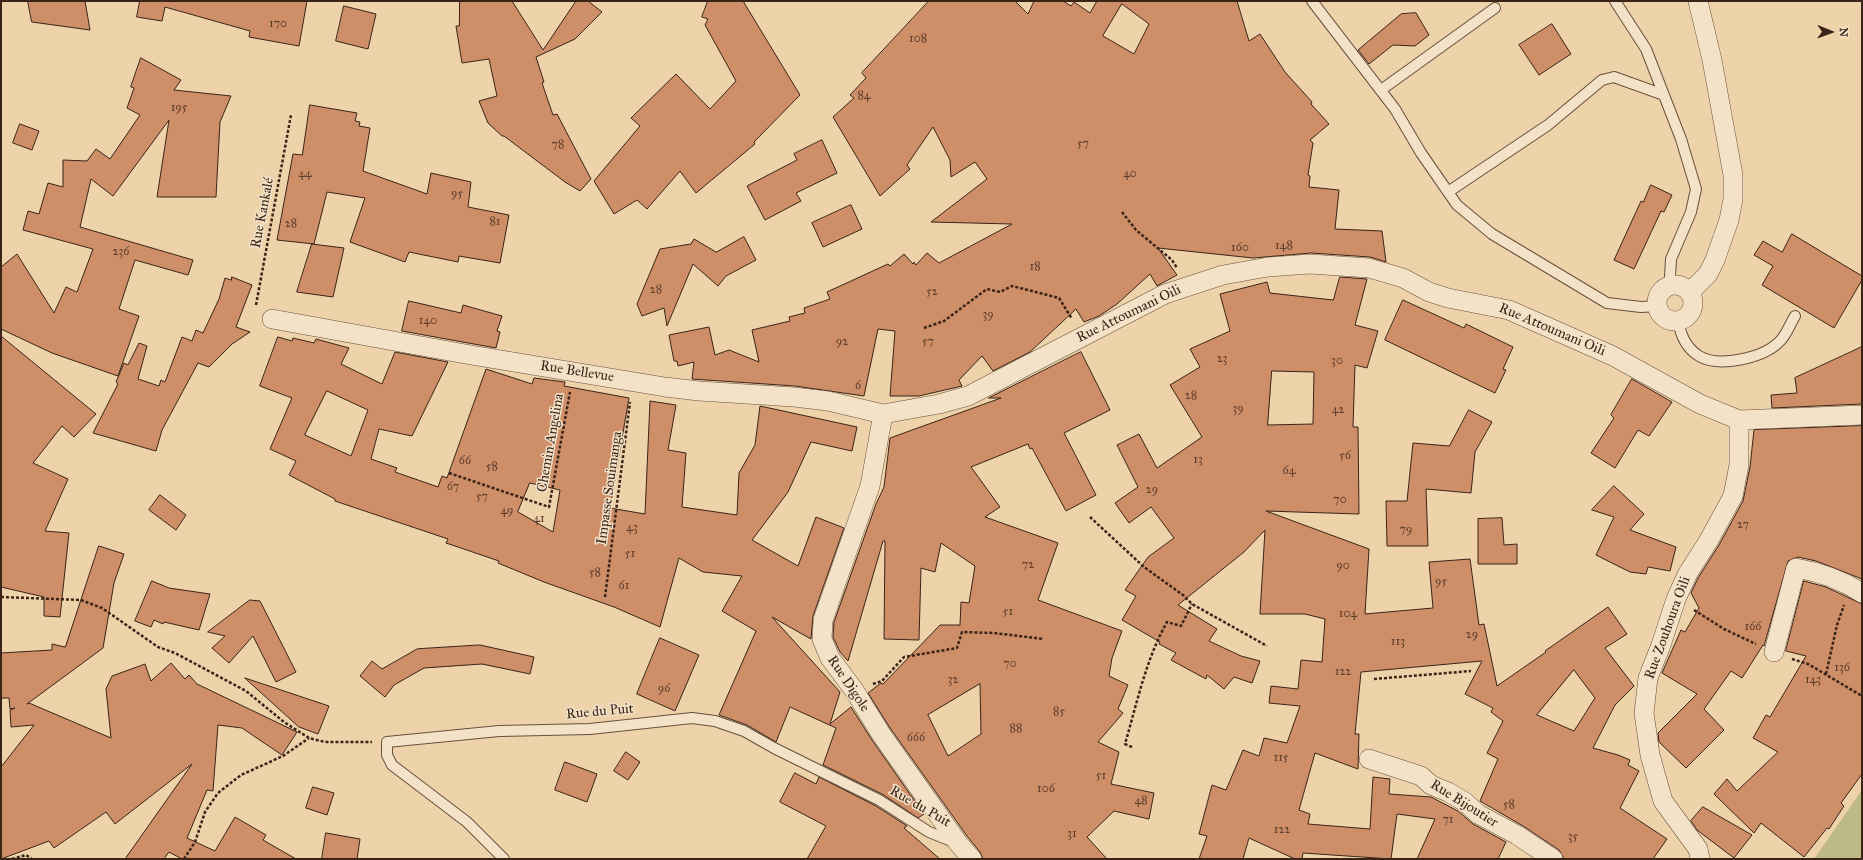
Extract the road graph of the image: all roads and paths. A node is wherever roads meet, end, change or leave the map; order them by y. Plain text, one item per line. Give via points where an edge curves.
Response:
1 (1312, 1) edge
2 (1615, 1) edge
3 (1698, 1) edge
4 (1495, 8) dead end
5 (1381, 90) junction
6 (1664, 95) junction
7 (291, 115) dead end
8 (1448, 192) junction
9 (1122, 212) dead end
10 (1672, 285) junction
11 (1188, 286) junction
12 (1690, 292) junction
13 (1658, 306) junction
14 (256, 307) dead end
15 (1795, 316) dead end
16 (272, 319) dead end
17 (1678, 320) junction
18 (924, 328) dead end
19 (1082, 337) junction
20 (574, 372) junction
21 (631, 381) junction
22 (883, 414) junction
23 (1862, 415) edge
24 (1739, 420) junction
25 (449, 473) dead end
26 (1090, 517) dead end
27 (1857, 590) edge
28 (605, 596) dead end
29 (1, 597) edge
30 (1192, 604) junction
31 (1044, 639) dead end
32 (1267, 646) dead end
33 (1774, 652) dead end
34 (1471, 671) dead end
35 (1826, 674) dead end
36 (1374, 679) dead end
37 (854, 690) junction
38 (309, 738) junction
39 (387, 742) junction
40 (1132, 747) dead end
41 (1369, 759) dead end
42 (958, 843) junction
43 (12, 859) edge
44 (32, 859) edge
45 (184, 859) edge
46 (504, 859) edge
47 (972, 859) edge
48 (1553, 859) edge
49 (1700, 859) edge

1 - 5 lane
2 - 6 lane via 1646,49
3 - 12 street via 1712,60 1733,175 1734,199 1715,260 1708,274
4 - 5 lane
5 - 8 lane
6 - 8 lane via 1614,77 1602,80 1548,125
6 - 10 lane via 1696,189 1691,212 1671,259
7 - 14 path, Rue Kankalé
8 - 13 lane via 1457,205 1492,234 1607,303
9 - 11 path via 1136,230 1172,260
10 - 12 street via 1684,287
10 - 13 street via 1662,291 1658,298
11 - 19 street, Rue Attoumani Oili via 1136,308
11 - 24 street, Rue Attoumani Oili via 1222,275 1268,267 1310,264 1369,268 1403,278 1429,292 1448,298 1509,310 1612,356 1700,404
12 - 17 street via 1693,299 1689,314
13 - 17 street via 1667,318
15 - 17 lane via 1780,342 1764,352 1733,361 1699,356 1688,346 1680,331
16 - 20 street, Rue Bellevue
18 - 19 path via 944,321 987,289 1000,292 1012,286 1059,298
19 - 22 street, Rue Attoumani Oili via 968,396
20 - 21 street, Rue Bellevue
20 - 25 path, Chemin Angelina via 549,508
21 - 22 street, Rue Bellevue via 699,391 828,401
21 - 28 path, Impasse Souimanga via 627,434
22 - 37 street, Rue Digole via 870,486 823,620 822,639 830,658
23 - 24 street
24 - 49 street, Rue Zouhoura Oili via 1739,465 1733,496 1688,573 1676,599 1662,645 1648,678 1644,713 1650,755 1663,801 1698,849
26 - 30 path via 1144,567
27 - 33 street via 1814,572 1796,568
27 - 35 path via 1839,621
29 - 38 path via 81,600 102,608 158,648 175,653 246,691 284,722
30 - 32 path
30 - 40 path via 1181,626 1167,622 1161,633 1148,664 1125,744
31 - 37 path via 962,632 957,648 904,657 882,681
34 - 36 path
37 - 42 street, Rue Digole via 881,734
38 - 39 path via 325,742
38 - 45 path via 283,756 241,775 218,793 205,812 195,842
39 - 42 lane, Rue du Puit via 499,731 590,729 685,718 715,721 744,731 879,800 929,832
39 - 46 lane via 387,755 392,765 467,822
41 - 48 street, Rue Bijoutier via 1421,776 1431,785 1465,802 1478,814 1517,835
42 - 47 street, Rue Digole
43 - 44 path via 26,855

